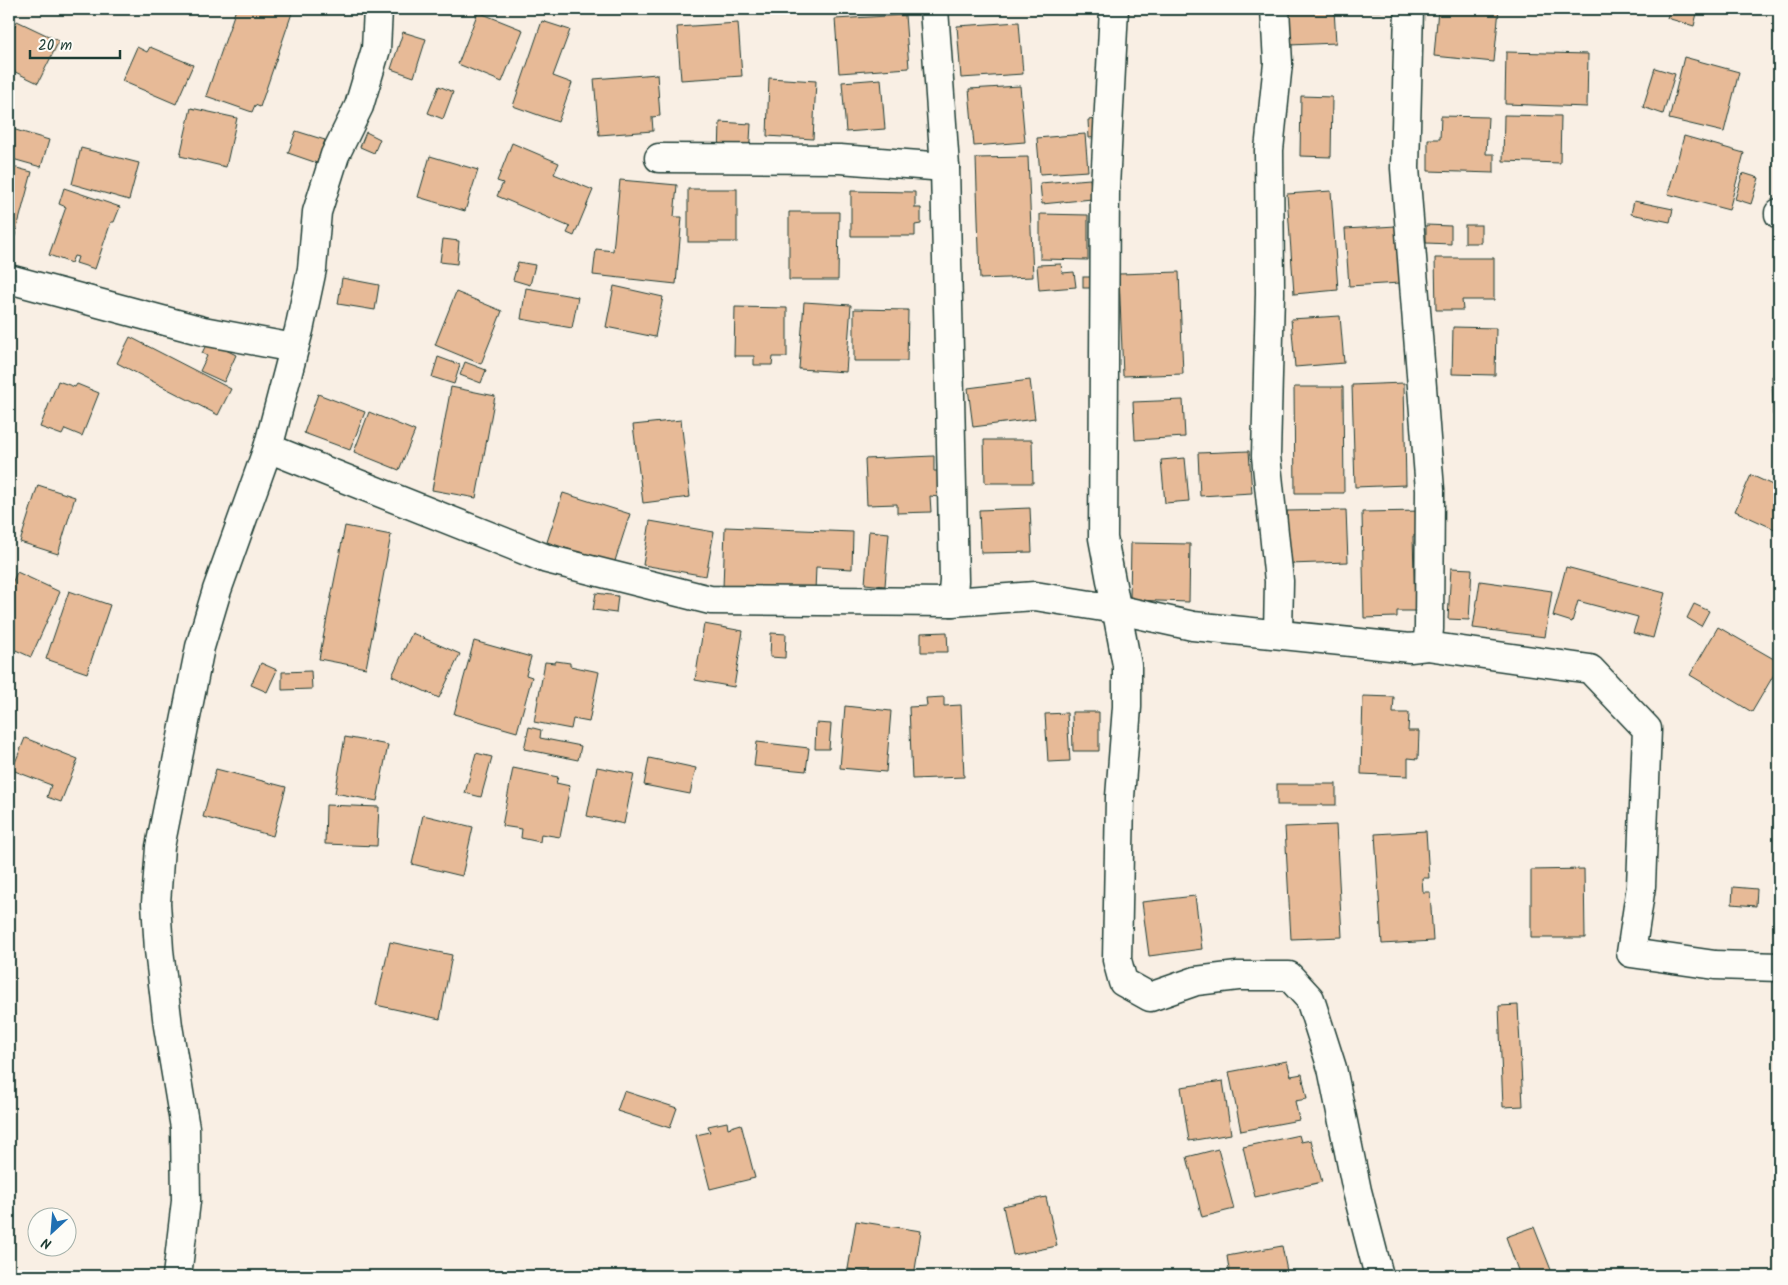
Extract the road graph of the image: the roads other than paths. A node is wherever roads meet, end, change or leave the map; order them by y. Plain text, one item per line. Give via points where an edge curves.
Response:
1 (378, 9) edge
2 (934, 9) edge
3 (1114, 9) edge
4 (1275, 9) edge
5 (1410, 9) edge
6 (659, 158) dead end
7 (945, 167) junction
8 (9, 279) edge
9 (294, 348) junction
10 (268, 448) junction
11 (952, 602) junction
12 (1115, 609) junction
13 (1278, 634) junction
14 (1427, 646) junction
15 (1779, 967) edge
16 (177, 1276) edge
17 (1379, 1276) edge

1 - 9 street via 376,49 360,106 336,155 317,212 312,269
2 - 7 street
3 - 12 street via 1105,187 1103,538
4 - 13 street via 1278,63 1269,150 1266,456 1279,581
5 - 14 street via 1405,168 1430,490
6 - 7 street via 840,159
7 - 11 street
8 - 9 street via 203,331
9 - 10 street
10 - 11 street via 547,559 710,600
10 - 16 street via 200,646 160,847 156,902 160,950 168,1026 185,1128 186,1201
11 - 12 street via 1035,596
12 - 13 street via 1193,626
12 - 17 street via 1126,665 1117,960 1124,982 1150,997 1196,981 1238,976 1288,976 1310,999 1332,1068 1357,1191
13 - 14 street via 1410,648
14 - 15 street via 1590,669 1647,729 1641,886 1631,953 1715,965

